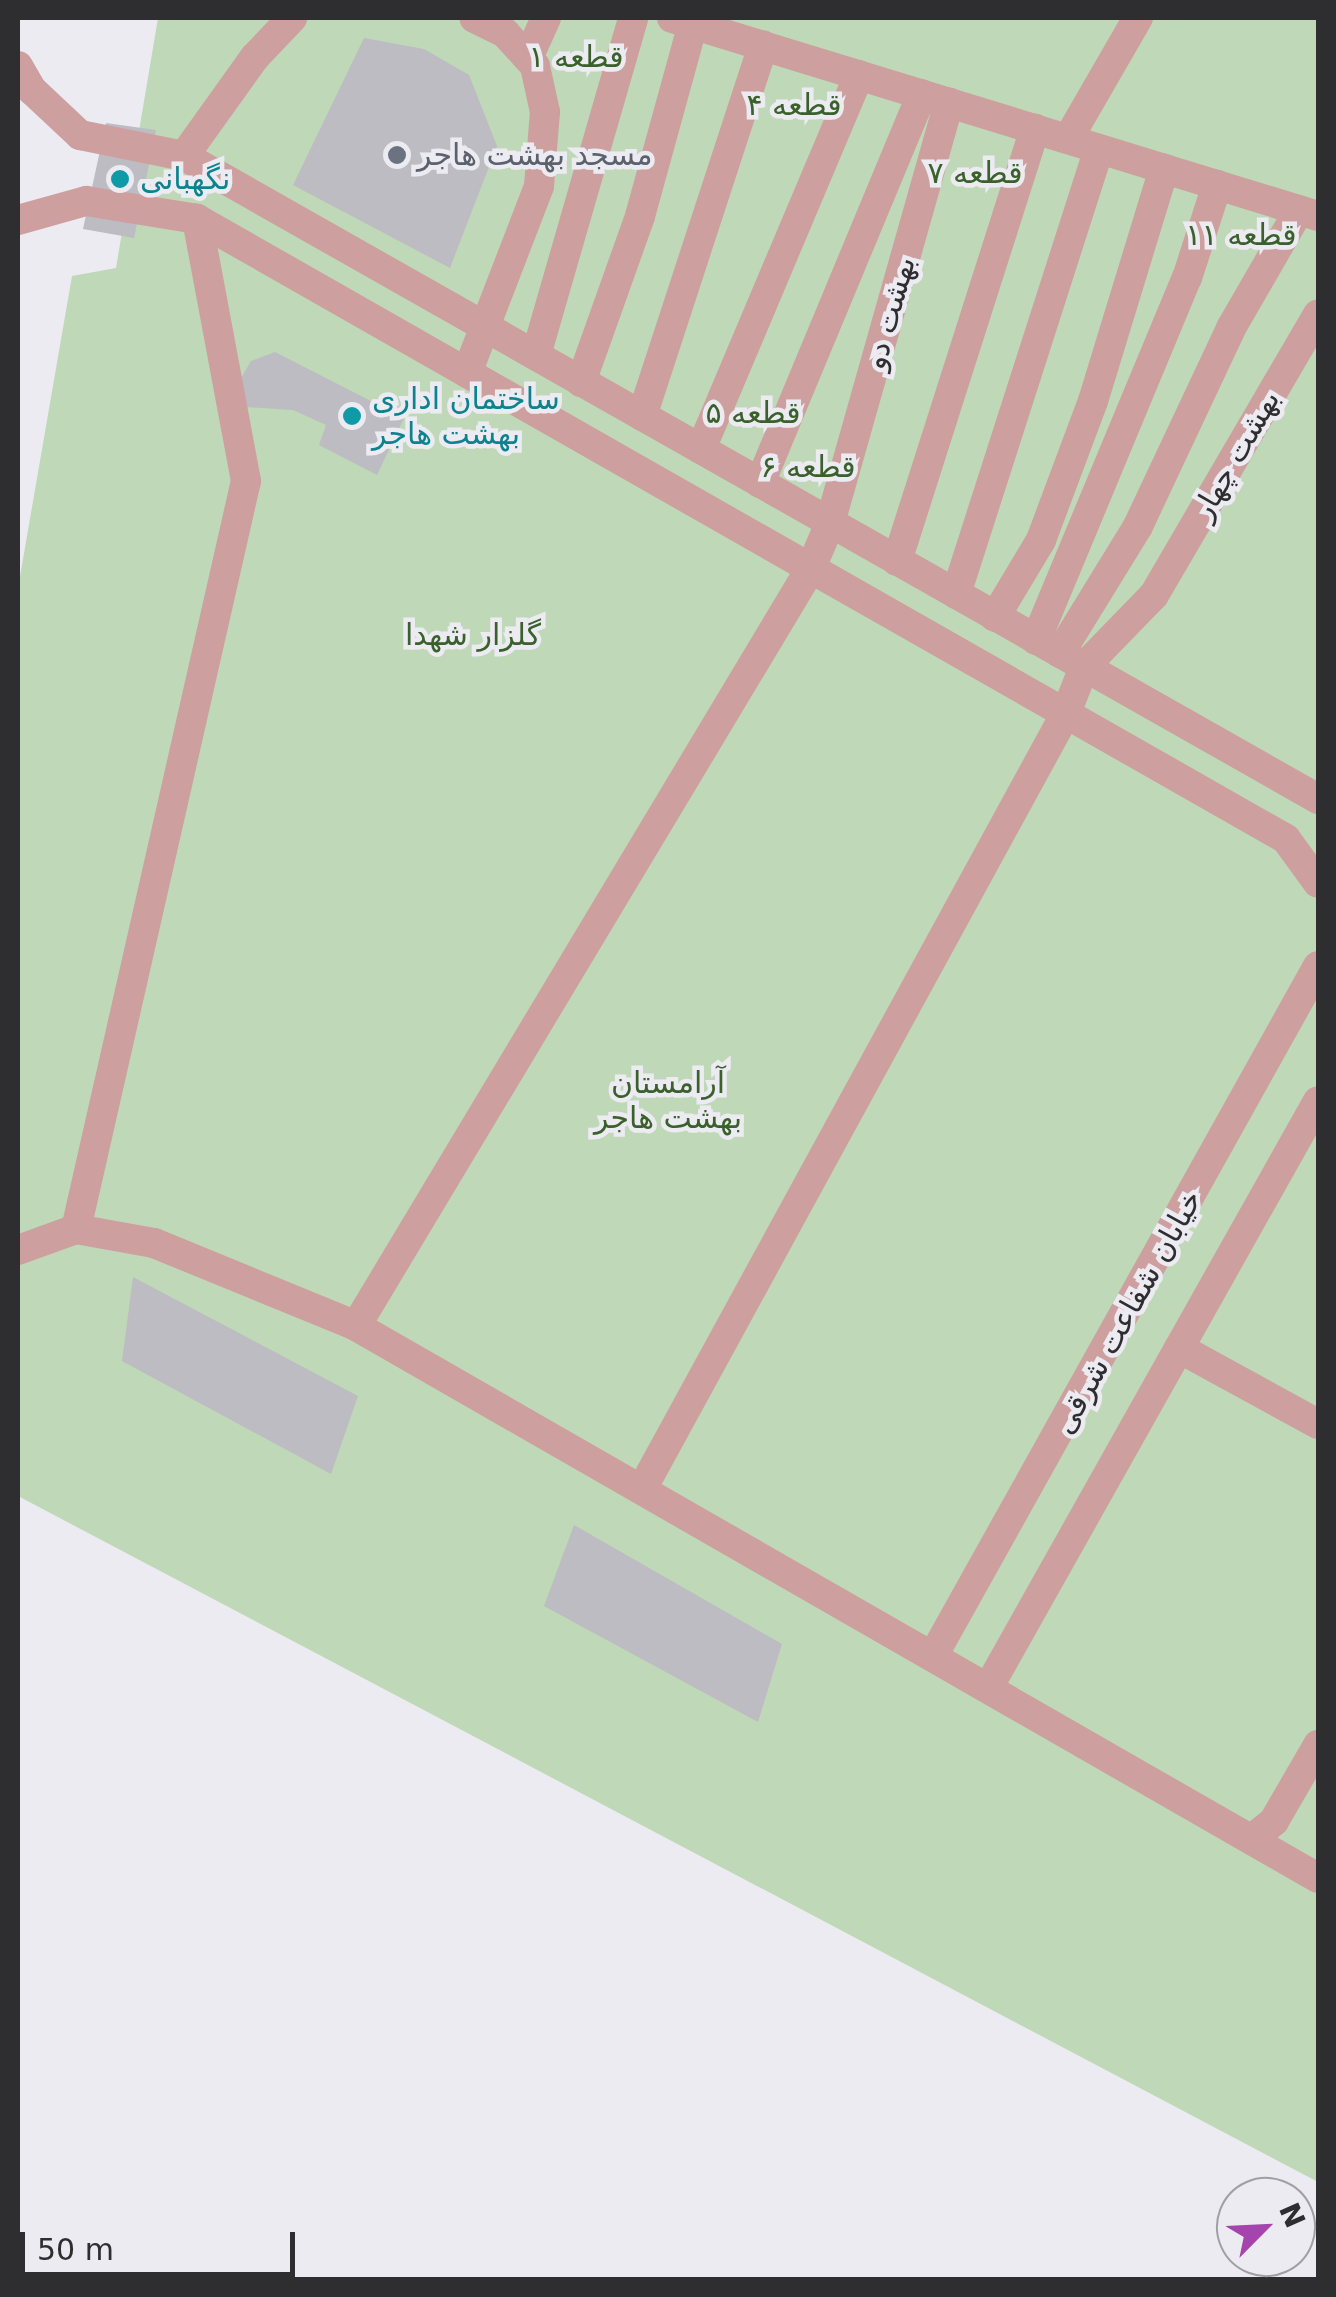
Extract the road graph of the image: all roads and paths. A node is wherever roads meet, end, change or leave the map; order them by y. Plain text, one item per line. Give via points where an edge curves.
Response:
1 (292, 18) edge
2 (474, 18) edge
3 (546, 18) edge
4 (633, 18) edge
5 (1138, 18) edge
6 (682, 21) edge
7 (763, 45) junction
8 (528, 58) junction
9 (18, 66) edge
10 (859, 75) junction
11 (936, 98) junction
12 (1035, 129) junction
13 (1068, 139) junction
14 (1099, 149) junction
15 (184, 156) junction
16 (1164, 169) junction
17 (1216, 185) junction
18 (1308, 213) edge
19 (197, 219) junction
20 (18, 220) edge
21 (1318, 314) edge
22 (488, 328) junction
23 (536, 355) junction
24 (467, 372) junction
25 (582, 382) junction
26 (642, 416) junction
27 (701, 449) junction
28 (760, 483) junction
29 (830, 523) junction
30 (898, 561) junction
31 (811, 568) junction
32 (956, 594) junction
33 (995, 617) junction
34 (1060, 653) junction
35 (1066, 713) junction
36 (1318, 799) edge
37 (1318, 883) edge
38 (1318, 966) edge
39 (1318, 1101) edge
40 (76, 1229) junction
41 (18, 1250) edge
42 (356, 1326) junction
43 (1180, 1348) junction
44 (1318, 1424) edge
45 (642, 1489) junction
46 (933, 1656) junction
47 (988, 1688) junction
48 (1318, 1745) edge
49 (1252, 1840) junction
50 (1318, 1878) edge

1 - 15 street
2 - 8 street via 505,33
3 - 8 street
4 - 23 street
5 - 13 street
6 - 7 street
6 - 25 street via 640,216
7 - 10 street
7 - 26 street
8 - 22 street via 545,112 538,186
9 - 15 street via 32,90 80,135
10 - 11 street
10 - 27 street
11 - 12 street
11 - 28 street
11 - 29 street, بهشت دو
12 - 13 street
12 - 30 street
13 - 14 street
14 - 16 street
14 - 32 street
15 - 22 street
16 - 17 street
16 - 33 street via 1093,401 1041,540
17 - 18 street
17 - 34 street
18 - 34 street via 1231,328 1138,526
19 - 20 street via 86,201
19 - 24 street
19 - 40 street via 246,481
21 - 34 street, بهشت چهار via 1154,595
22 - 23 street
22 - 24 street
23 - 25 street
24 - 31 street
25 - 26 street
26 - 27 street
27 - 28 street
28 - 29 street
29 - 30 street
29 - 31 street, بهشت دو
30 - 32 street
31 - 35 street
31 - 42 street, بهشت دو
32 - 33 street
33 - 34 street
34 - 35 street
34 - 36 street
35 - 37 street via 1286,839
35 - 45 street
38 - 46 street, خیابان شفاعت شرقی
39 - 43 street, خیابان شفاعت شرقی
40 - 41 street
40 - 42 street via 154,1243
42 - 45 street
43 - 44 street
43 - 47 street, خیابان شفاعت شرقی
45 - 46 street
46 - 47 street
47 - 49 street
48 - 49 street via 1274,1821
49 - 50 street

